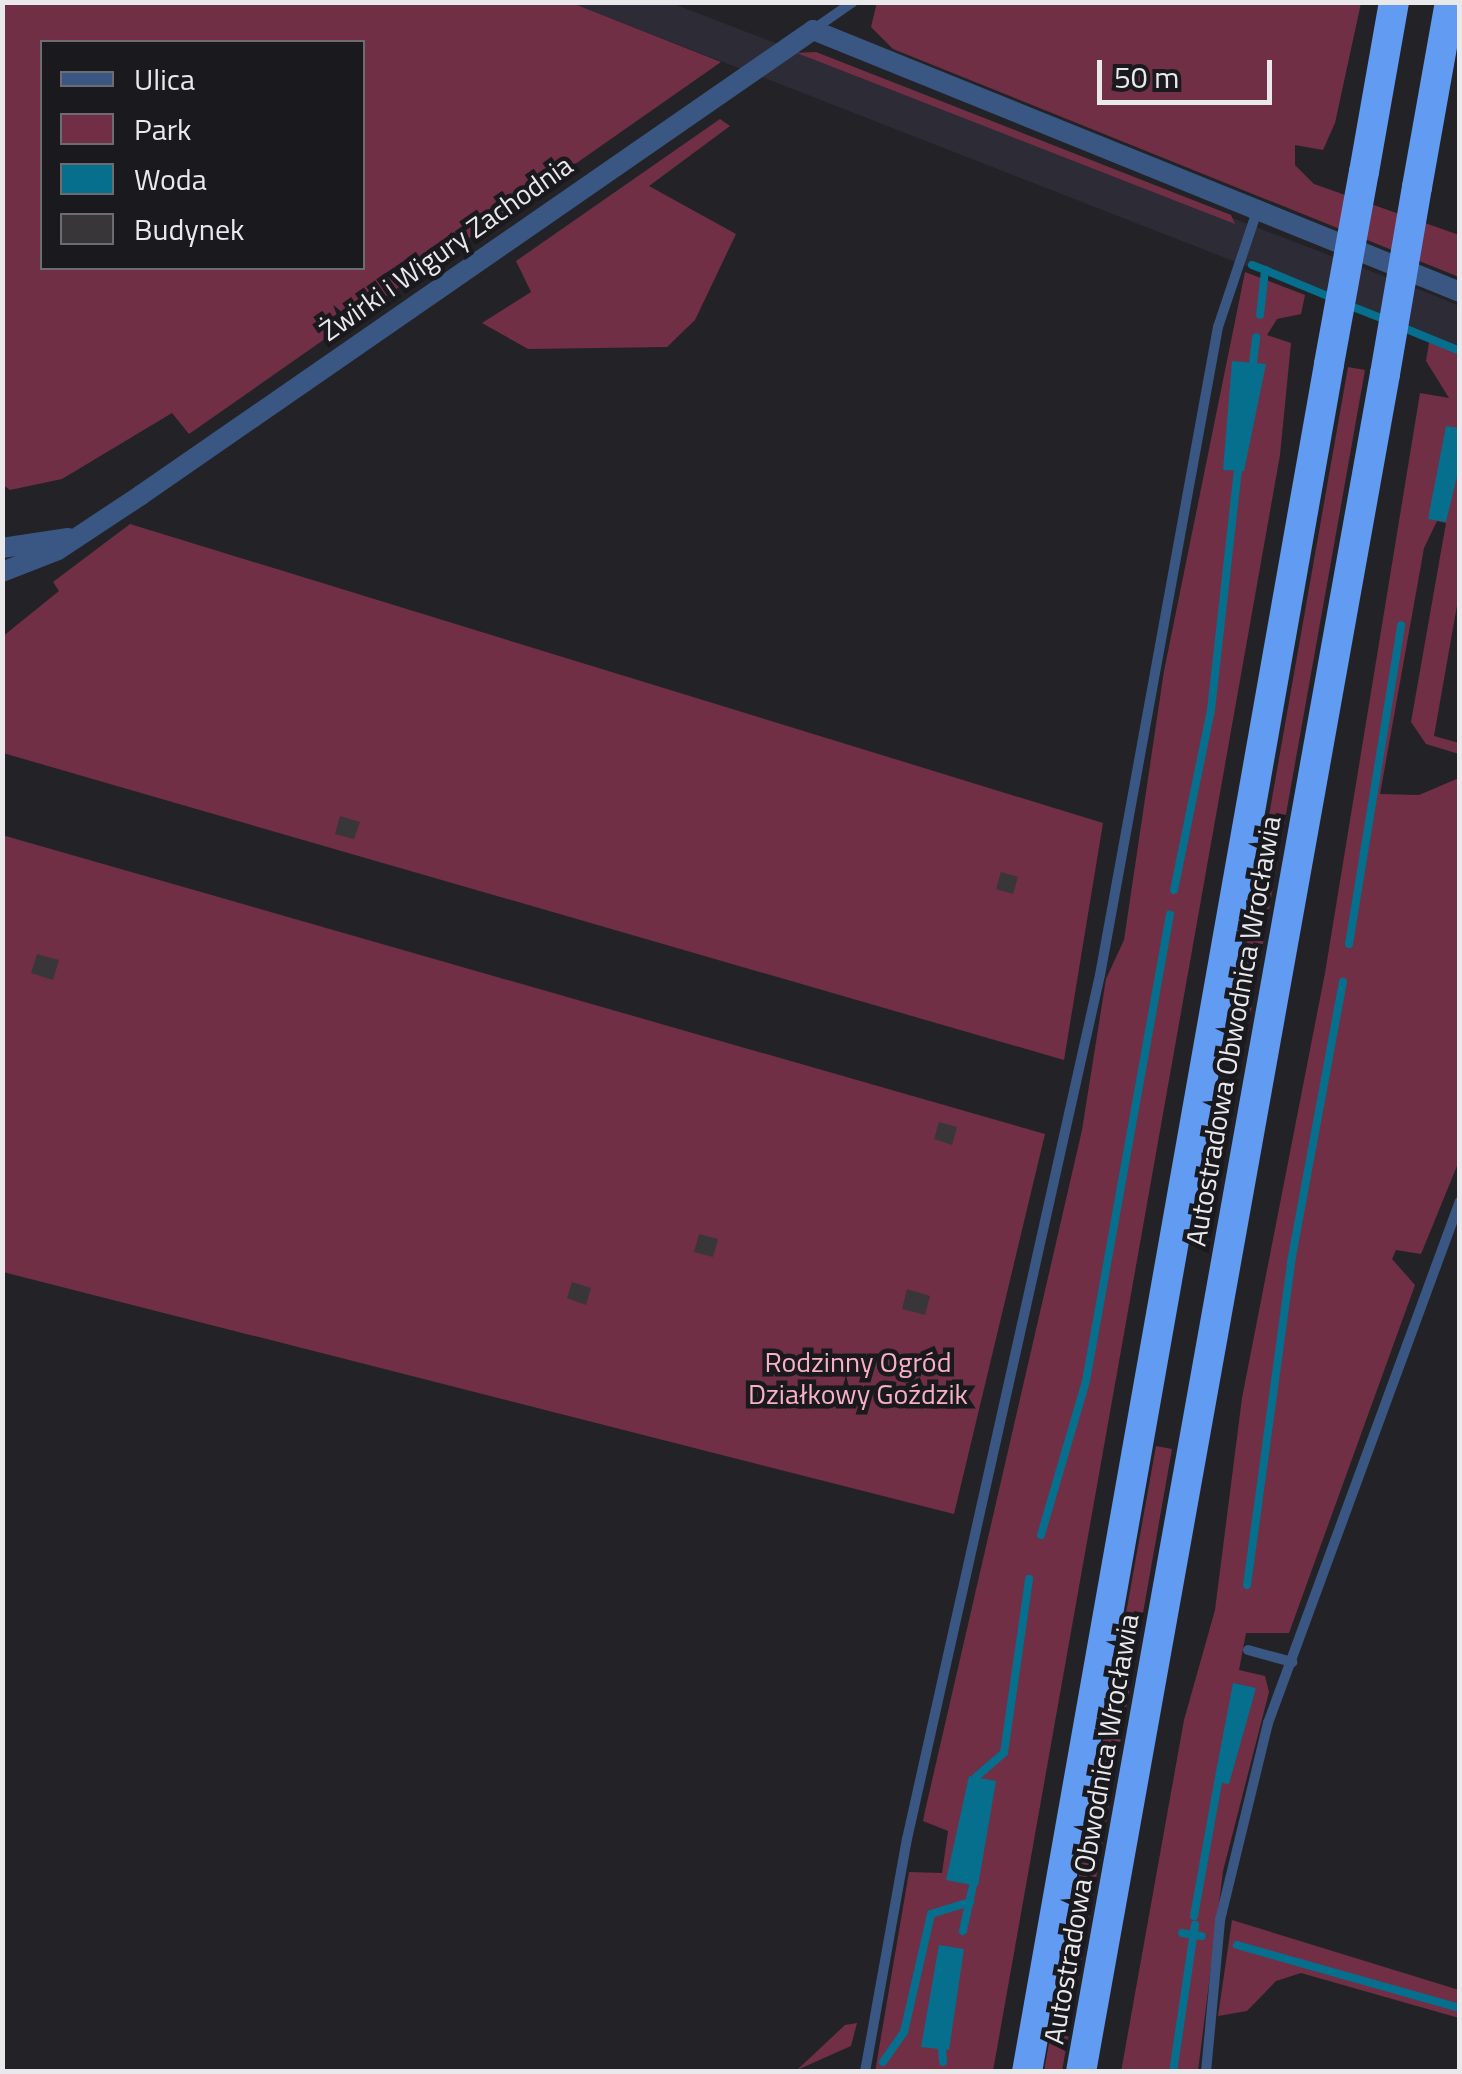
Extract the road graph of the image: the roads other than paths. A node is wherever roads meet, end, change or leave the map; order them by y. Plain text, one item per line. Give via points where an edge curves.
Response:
1 (853, 2) edge
2 (1394, 2) edge
3 (1450, 2) edge
4 (814, 30) junction
5 (1257, 211) junction
6 (1456, 290) edge
7 (70, 537) junction
8 (2, 548) edge
9 (2, 572) edge
10 (1460, 1201) edge
11 (1248, 1650) dead end
12 (1292, 1662) junction
13 (865, 2072) edge
14 (1027, 2072) edge
15 (1081, 2072) edge
16 (1206, 2072) edge

1 - 4 lane, Żwirki i Wigury Zachodnia
2 - 14 highway, Autostradowa Obwodnica Wrocławia, bridge
3 - 15 highway, Autostradowa Obwodnica Wrocławia, bridge
4 - 5 street
4 - 7 street, Żwirki i Wigury Zachodnia
5 - 6 street
5 - 13 lane via 1218,327 1100,976 907,1838
7 - 8 street
7 - 9 street, Żwirki i Wigury Zachodnia
10 - 12 lane
11 - 12 lane
12 - 16 lane via 1251,1783 1220,1920

